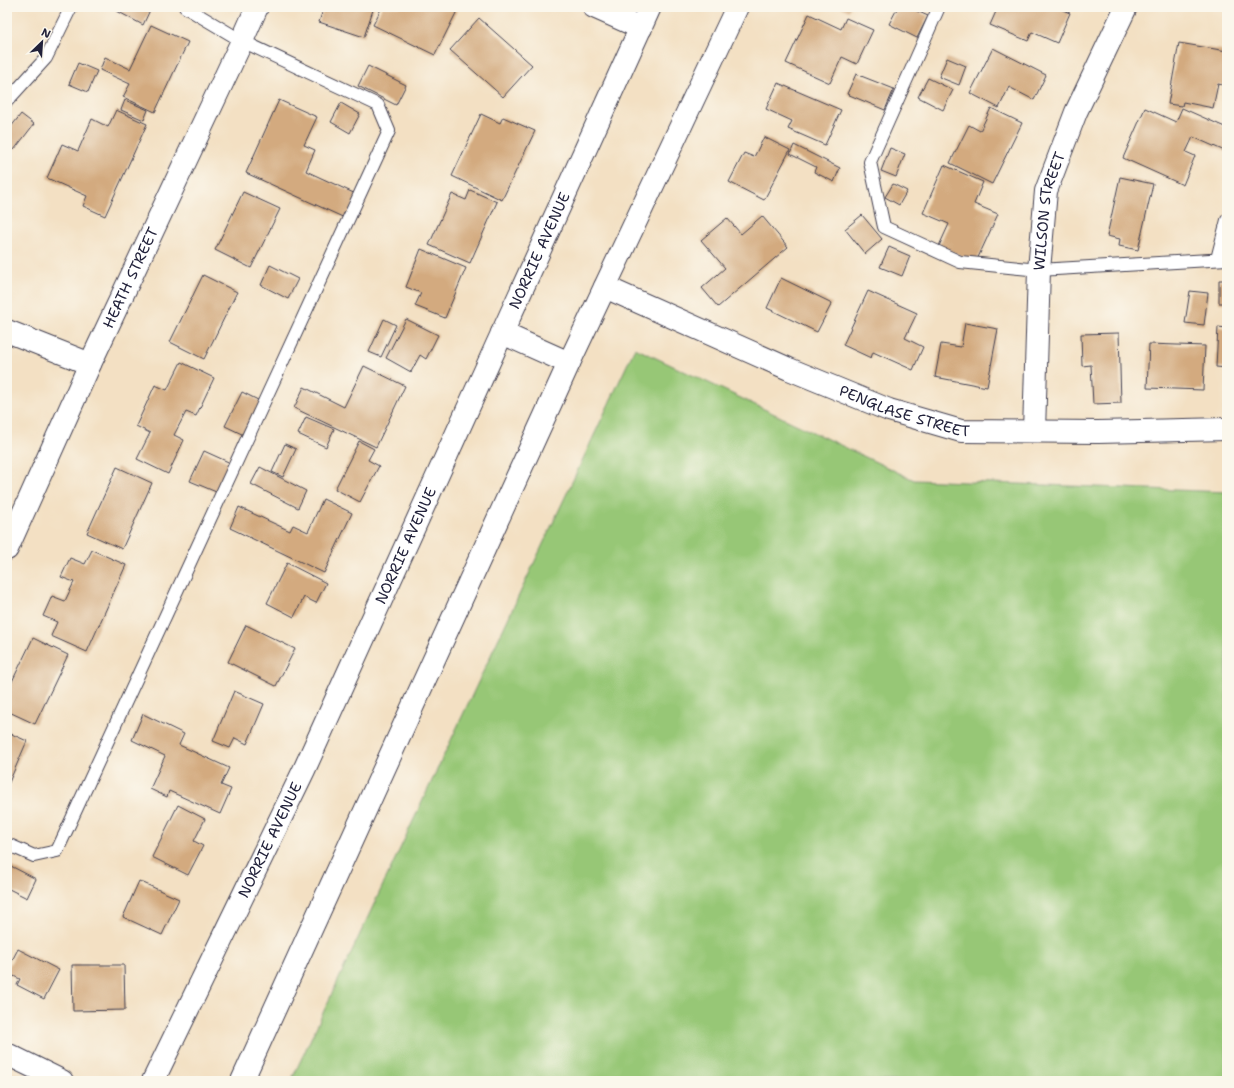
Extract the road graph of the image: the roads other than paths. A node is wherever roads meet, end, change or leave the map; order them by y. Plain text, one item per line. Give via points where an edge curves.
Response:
1 (71, 7) edge
2 (185, 7) edge
3 (257, 7) edge
4 (594, 7) edge
5 (650, 7) edge
6 (737, 7) edge
7 (939, 7) edge
8 (1126, 7) edge
9 (641, 28) junction
10 (242, 41) junction
11 (7, 101) edge
12 (1227, 220) edge
13 (1222, 259) edge
14 (1038, 270) junction
15 (605, 287) junction
16 (7, 332) edge
17 (502, 333) junction
18 (569, 363) junction
19 (90, 364) junction
20 (1227, 429) edge
21 (1034, 431) junction
22 (7, 549) edge
23 (7, 844) edge
24 (7, 1054) edge
25 (62, 1081) edge
26 (153, 1081) edge
27 (242, 1081) edge

1 - 11 lane via 46,58
2 - 10 lane
3 - 10 main road, HEATH STREET
4 - 9 main road
5 - 9 main road, NORRIE AVENUE
6 - 15 main road
7 - 14 lane via 870,162 884,227 960,262
8 - 14 main road, WILSON STREET via 1076,112 1046,191
9 - 17 main road, NORRIE AVENUE
10 - 19 main road, HEATH STREET
10 - 23 lane via 378,105 389,131 57,852 34,856
12 - 13 lane
13 - 14 lane
14 - 21 main road, WILSON STREET
15 - 18 main road
15 - 21 main road, PENGLASE STREET via 782,366 889,410 961,431
16 - 19 main road
17 - 18 main road
17 - 26 main road, NORRIE AVENUE via 304,770
18 - 27 main road
19 - 22 main road, HEATH STREET
20 - 21 main road, PENGLASE STREET
24 - 25 main road

